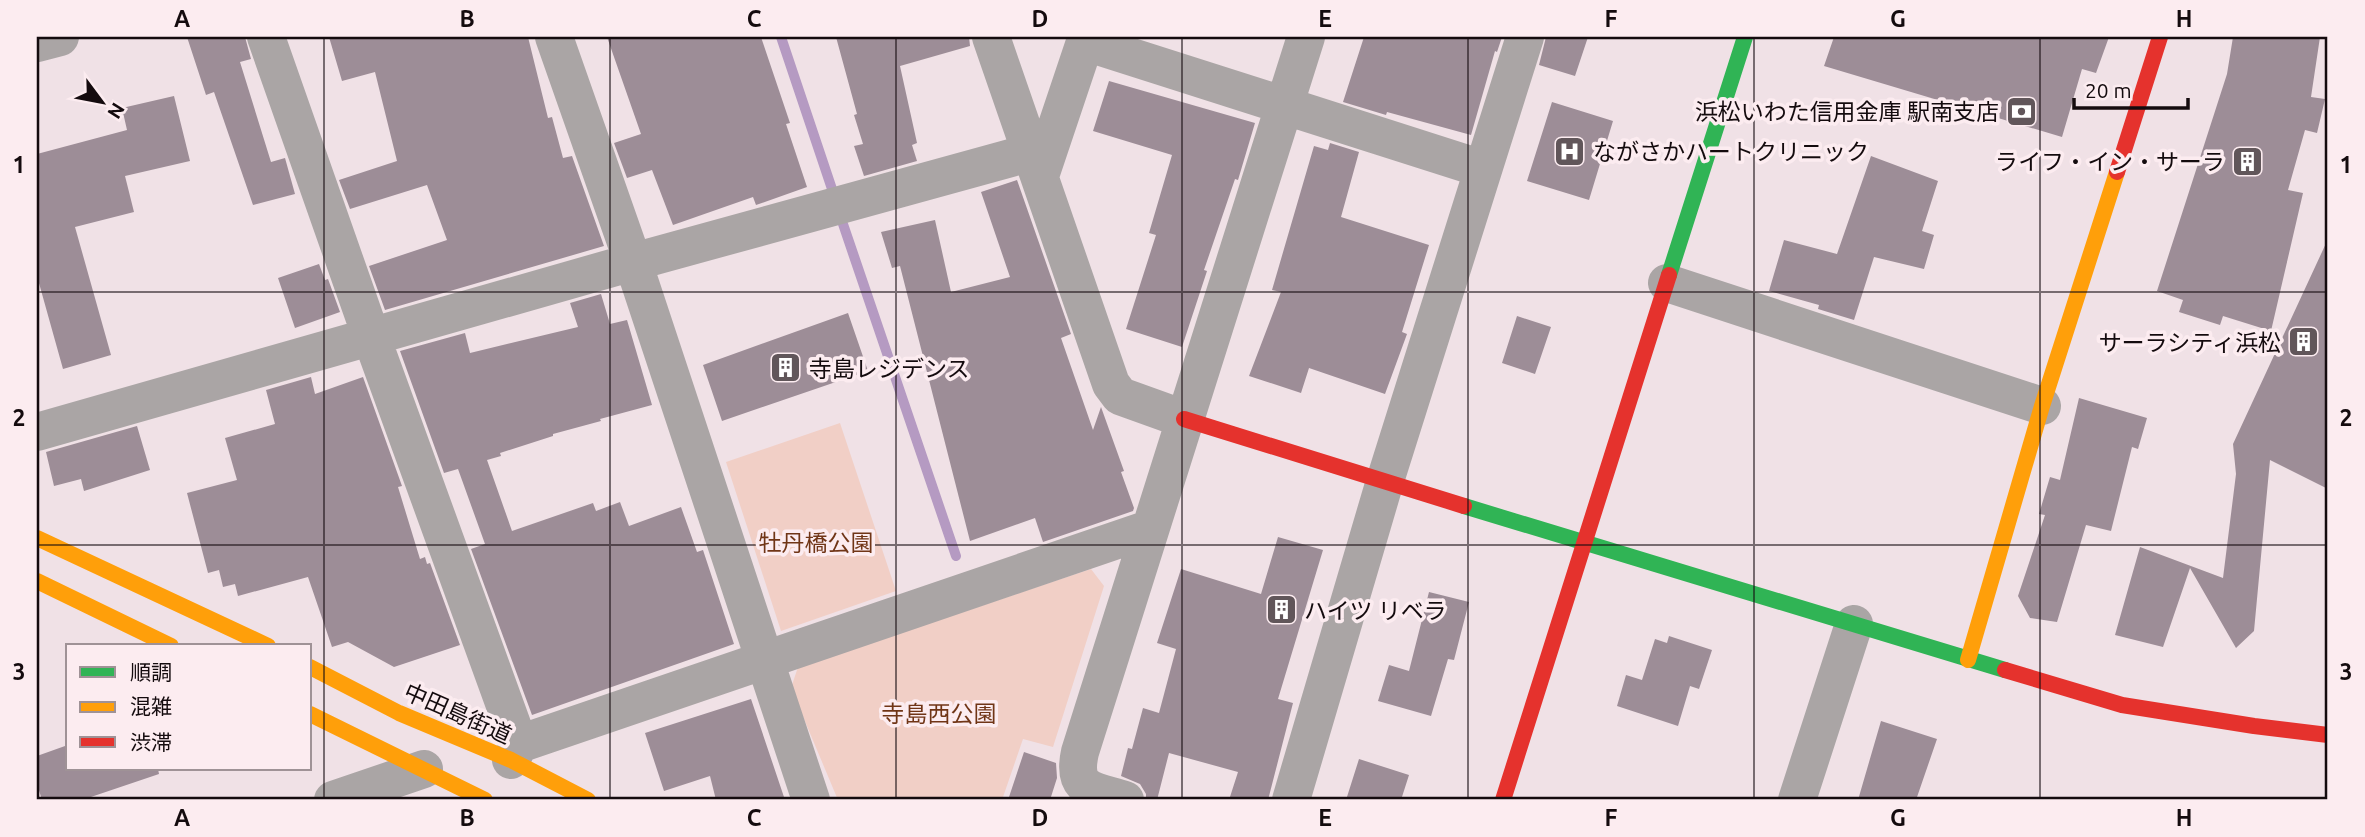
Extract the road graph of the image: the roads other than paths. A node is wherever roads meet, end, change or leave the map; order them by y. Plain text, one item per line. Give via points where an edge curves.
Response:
1 (266, 37) edge
2 (554, 37) edge
3 (990, 37) edge
4 (1306, 37) edge
5 (1525, 37) edge
6 (1745, 37) edge
7 (2160, 37) edge
8 (1085, 39) edge
9 (1284, 105) junction
10 (1035, 165) junction
11 (1483, 169) junction
12 (633, 262) junction
13 (1667, 283) junction
14 (371, 336) junction
15 (2042, 406) junction
16 (1184, 419) junction
17 (37, 432) edge
18 (1385, 481) junction
19 (1149, 529) junction
20 (37, 538) edge
21 (1584, 543) junction
22 (37, 581) edge
23 (1854, 624) junction
24 (167, 644) edge
25 (264, 644) edge
26 (765, 659) junction
27 (1968, 660) junction
28 (312, 668) edge
29 (312, 715) edge
30 (2328, 735) edge
31 (515, 752) junction
32 (424, 769) junction
33 (333, 800) edge
34 (485, 800) edge
35 (588, 800) edge
36 (811, 800) edge
37 (1125, 800) edge
38 (1291, 800) edge
39 (1503, 800) edge
40 (1797, 800) edge

1 - 14 street
2 - 12 street
3 - 10 street
4 - 9 street
5 - 11 street
6 - 13 street
7 - 15 street
8 - 9 street
8 - 10 street
9 - 11 street
9 - 16 street
10 - 12 street via 833,208
10 - 16 street via 1111,384 1120,396
11 - 18 street
12 - 14 street
12 - 26 street
13 - 15 street
13 - 21 street
14 - 17 street
14 - 31 street
15 - 27 street
16 - 18 street
16 - 19 street
18 - 21 street
18 - 38 street
19 - 26 street
19 - 37 street via 1077,765 1084,787
20 - 25 street
21 - 23 street
21 - 39 street
22 - 24 street
23 - 27 street
23 - 40 street
26 - 31 street
26 - 36 street
27 - 30 street via 2122,705
28 - 31 street, 中田島街道 via 399,713
29 - 32 street
31 - 35 street, 中田島街道
32 - 33 street
32 - 34 street

